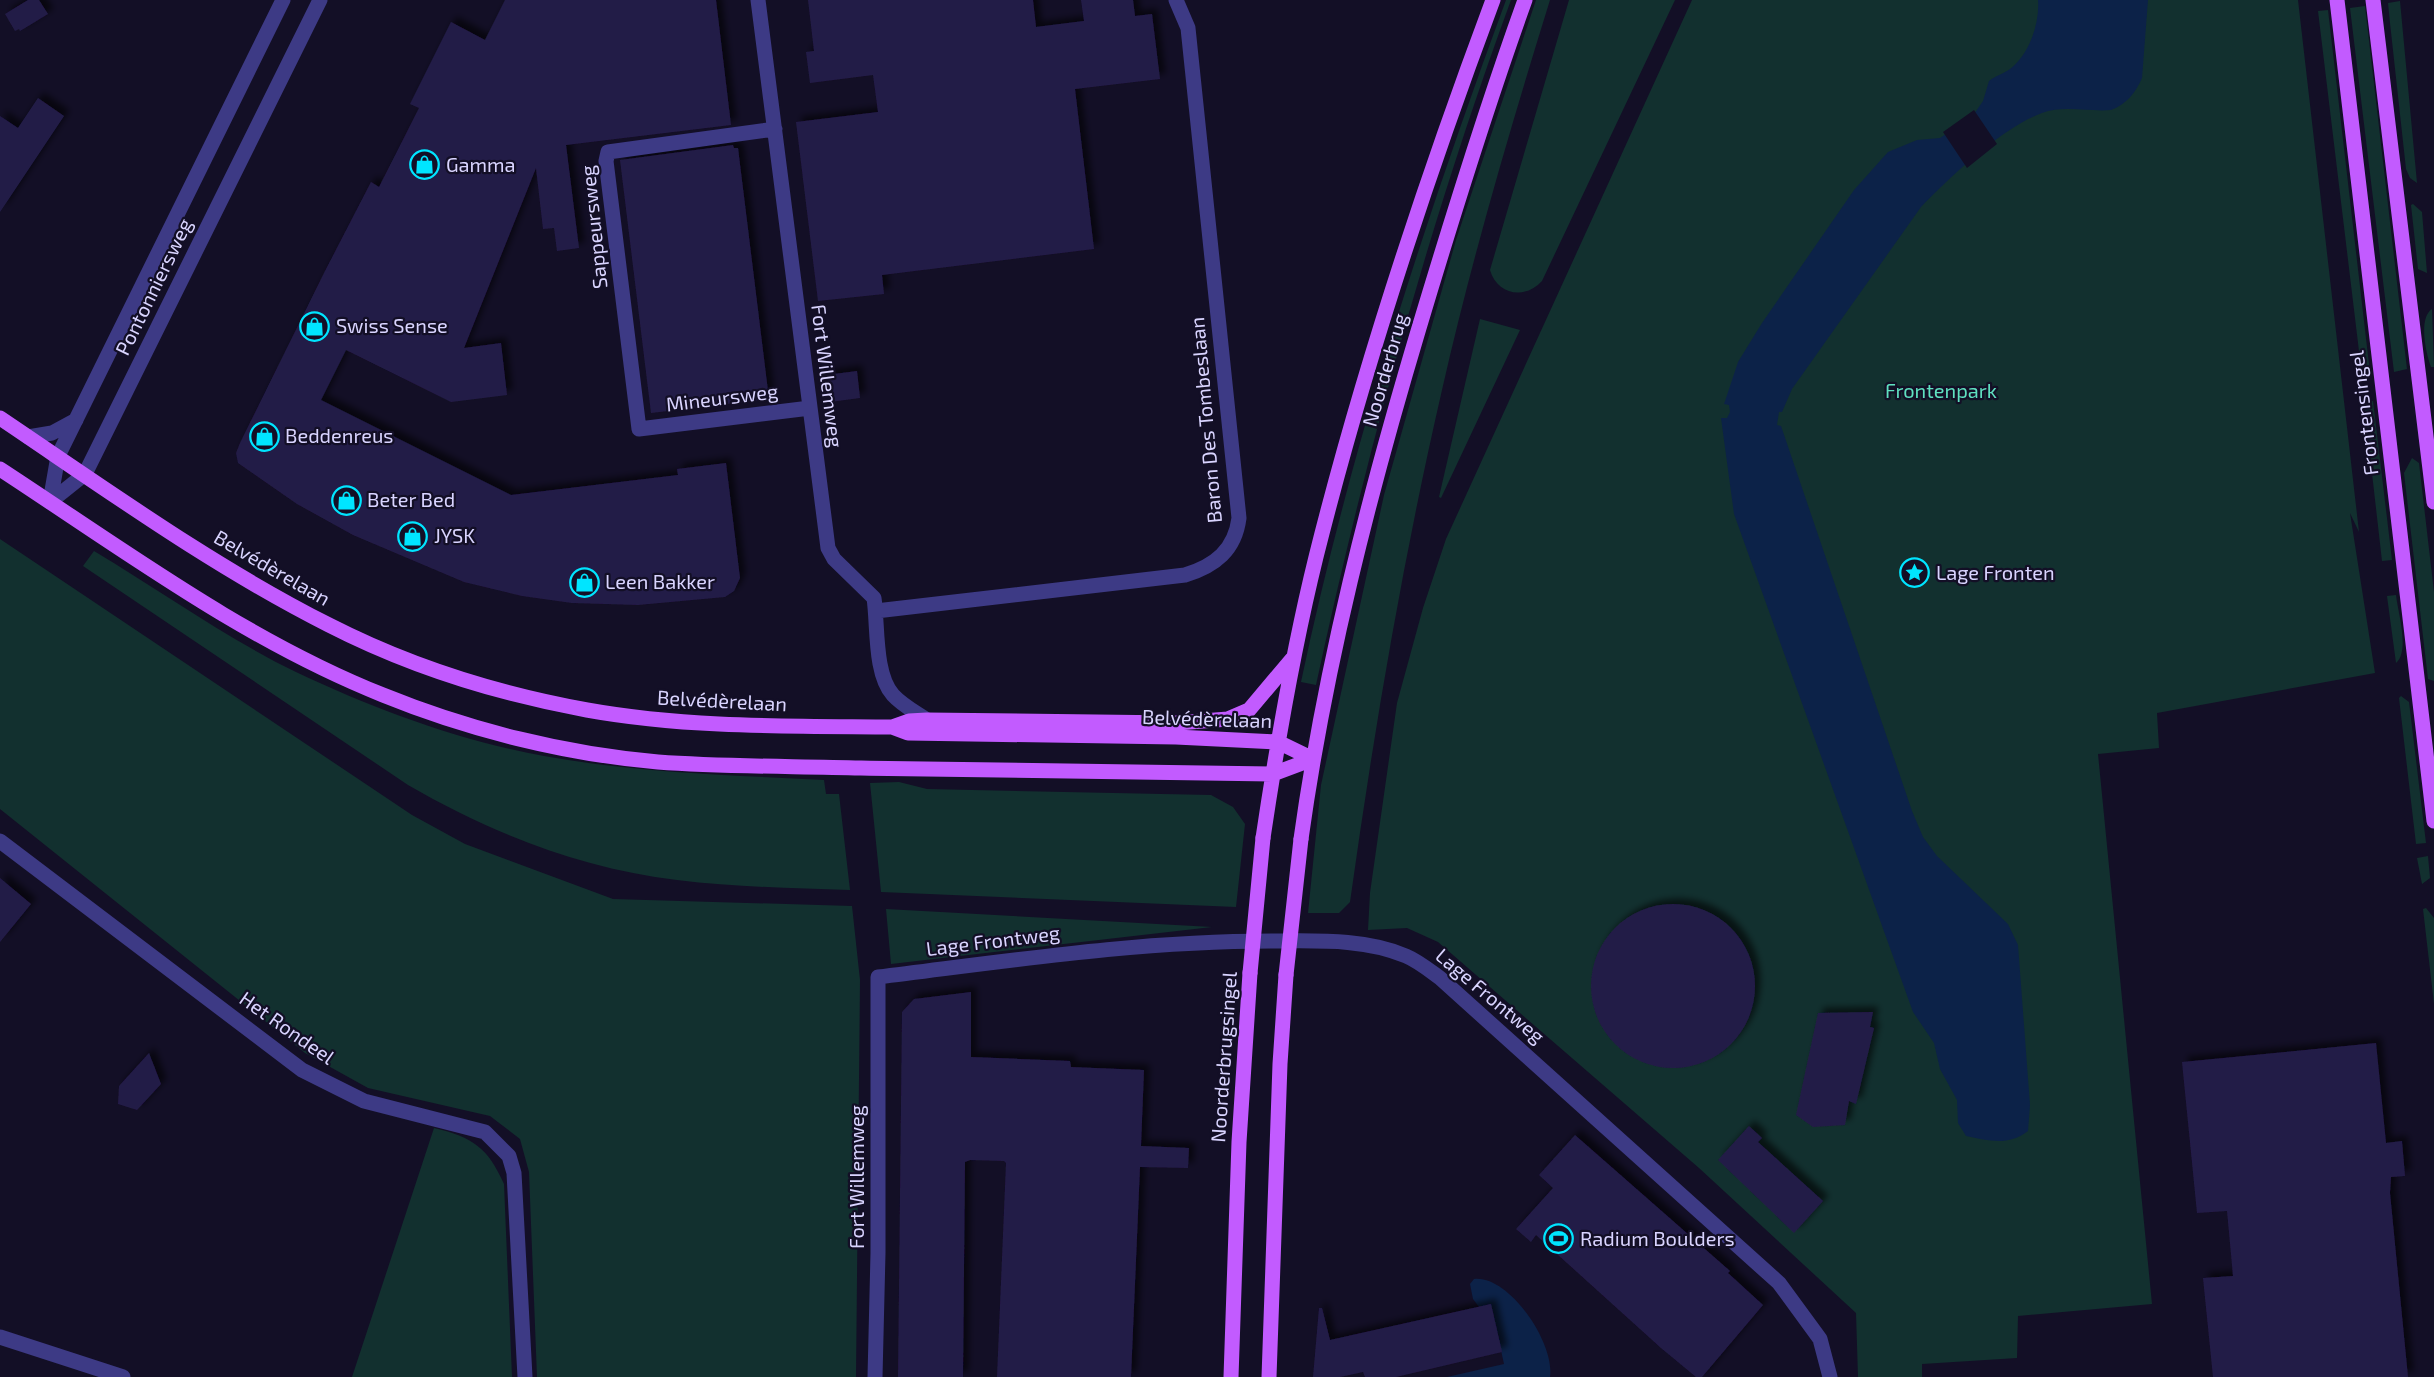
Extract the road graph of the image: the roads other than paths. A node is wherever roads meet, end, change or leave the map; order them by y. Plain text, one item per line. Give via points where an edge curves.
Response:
1 (283, 0) edge
2 (320, 0) edge
3 (758, 0) edge
4 (1176, 0) edge
5 (1493, 0) edge
6 (1525, 0) edge
7 (2337, 0) edge
8 (2373, 0) edge
9 (775, 129) junction
10 (810, 408) junction
11 (0, 418) edge
12 (76, 420) junction
13 (639, 429) joint
14 (28, 436) junction
15 (58, 456) junction
16 (0, 469) edge
17 (85, 474) junction
18 (50, 502) junction
19 (2434, 502) edge
20 (876, 611) junction
21 (1294, 657) junction
22 (927, 720) junction
23 (892, 727) junction
24 (1278, 742) junction
25 (1313, 759) junction
26 (1273, 774) junction
27 (2434, 821) edge
28 (0, 841) edge
29 (878, 977) joint
30 (0, 1337) edge
31 (123, 1377) edge
32 (525, 1377) edge
33 (875, 1377) edge
34 (1231, 1377) edge
35 (1269, 1377) edge
36 (1830, 1377) edge

1 - 12 street, Pontonniersweg
2 - 17 street, Pontonniersweg
3 - 9 street, Fort Willemweg
4 - 20 street, Baron Des Tombeslaan via 1188,28 1224,358 1239,518 1233,542 1211,565 1185,574
5 - 21 main road, Noorderbrug via 1398,275 1335,484
6 - 25 main road, Noorderbrug via 1399,394 1342,621
7 - 27 main road, Frontensingel
8 - 19 main road
9 - 10 street, Fort Willemweg
9 - 13 street, Sappeursweg via 608,152
10 - 13 street, Mineursweg
10 - 20 street, Fort Willemweg via 828,548 834,560 871,594
11 - 14 main road, Belvédèrelaan
12 - 14 street via 52,433
12 - 15 street, Pontonniersweg
14 - 15 main road, Belvédèrelaan
15 - 17 main road, Belvédèrelaan
15 - 18 street, Pontonniersweg
16 - 18 main road
17 - 18 street, Pontonniersweg
17 - 23 main road, Belvédèrelaan via 218,562 330,626 402,657 499,689 588,710 657,719
18 - 26 main road via 217,611 308,663 452,720 553,746 621,758 705,764
20 - 22 street, Fort Willemweg via 881,668 887,686 902,703
21 - 22 main road via 1248,710 1228,719 1177,723
21 - 24 main road, Noorderbrug
22 - 23 main road
23 - 24 main road, Belvédèrelaan via 908,733
24 - 25 main road, Belvédèrelaan
24 - 26 main road, Noorderbrugsingel
25 - 26 main road
25 - 35 main road, bridge via 1286,975
26 - 34 main road, Noorderbrugsingel, bridge via 1250,973 1239,1142
28 - 32 street, Het Rondeel via 302,1070 364,1101 485,1132 509,1156 514,1173
29 - 33 street, Fort Willemweg
29 - 36 street, Lage Frontweg via 1196,941 1315,941 1368,946 1406,956 1470,1004 1771,1276 1800,1308 1820,1339
30 - 31 street

